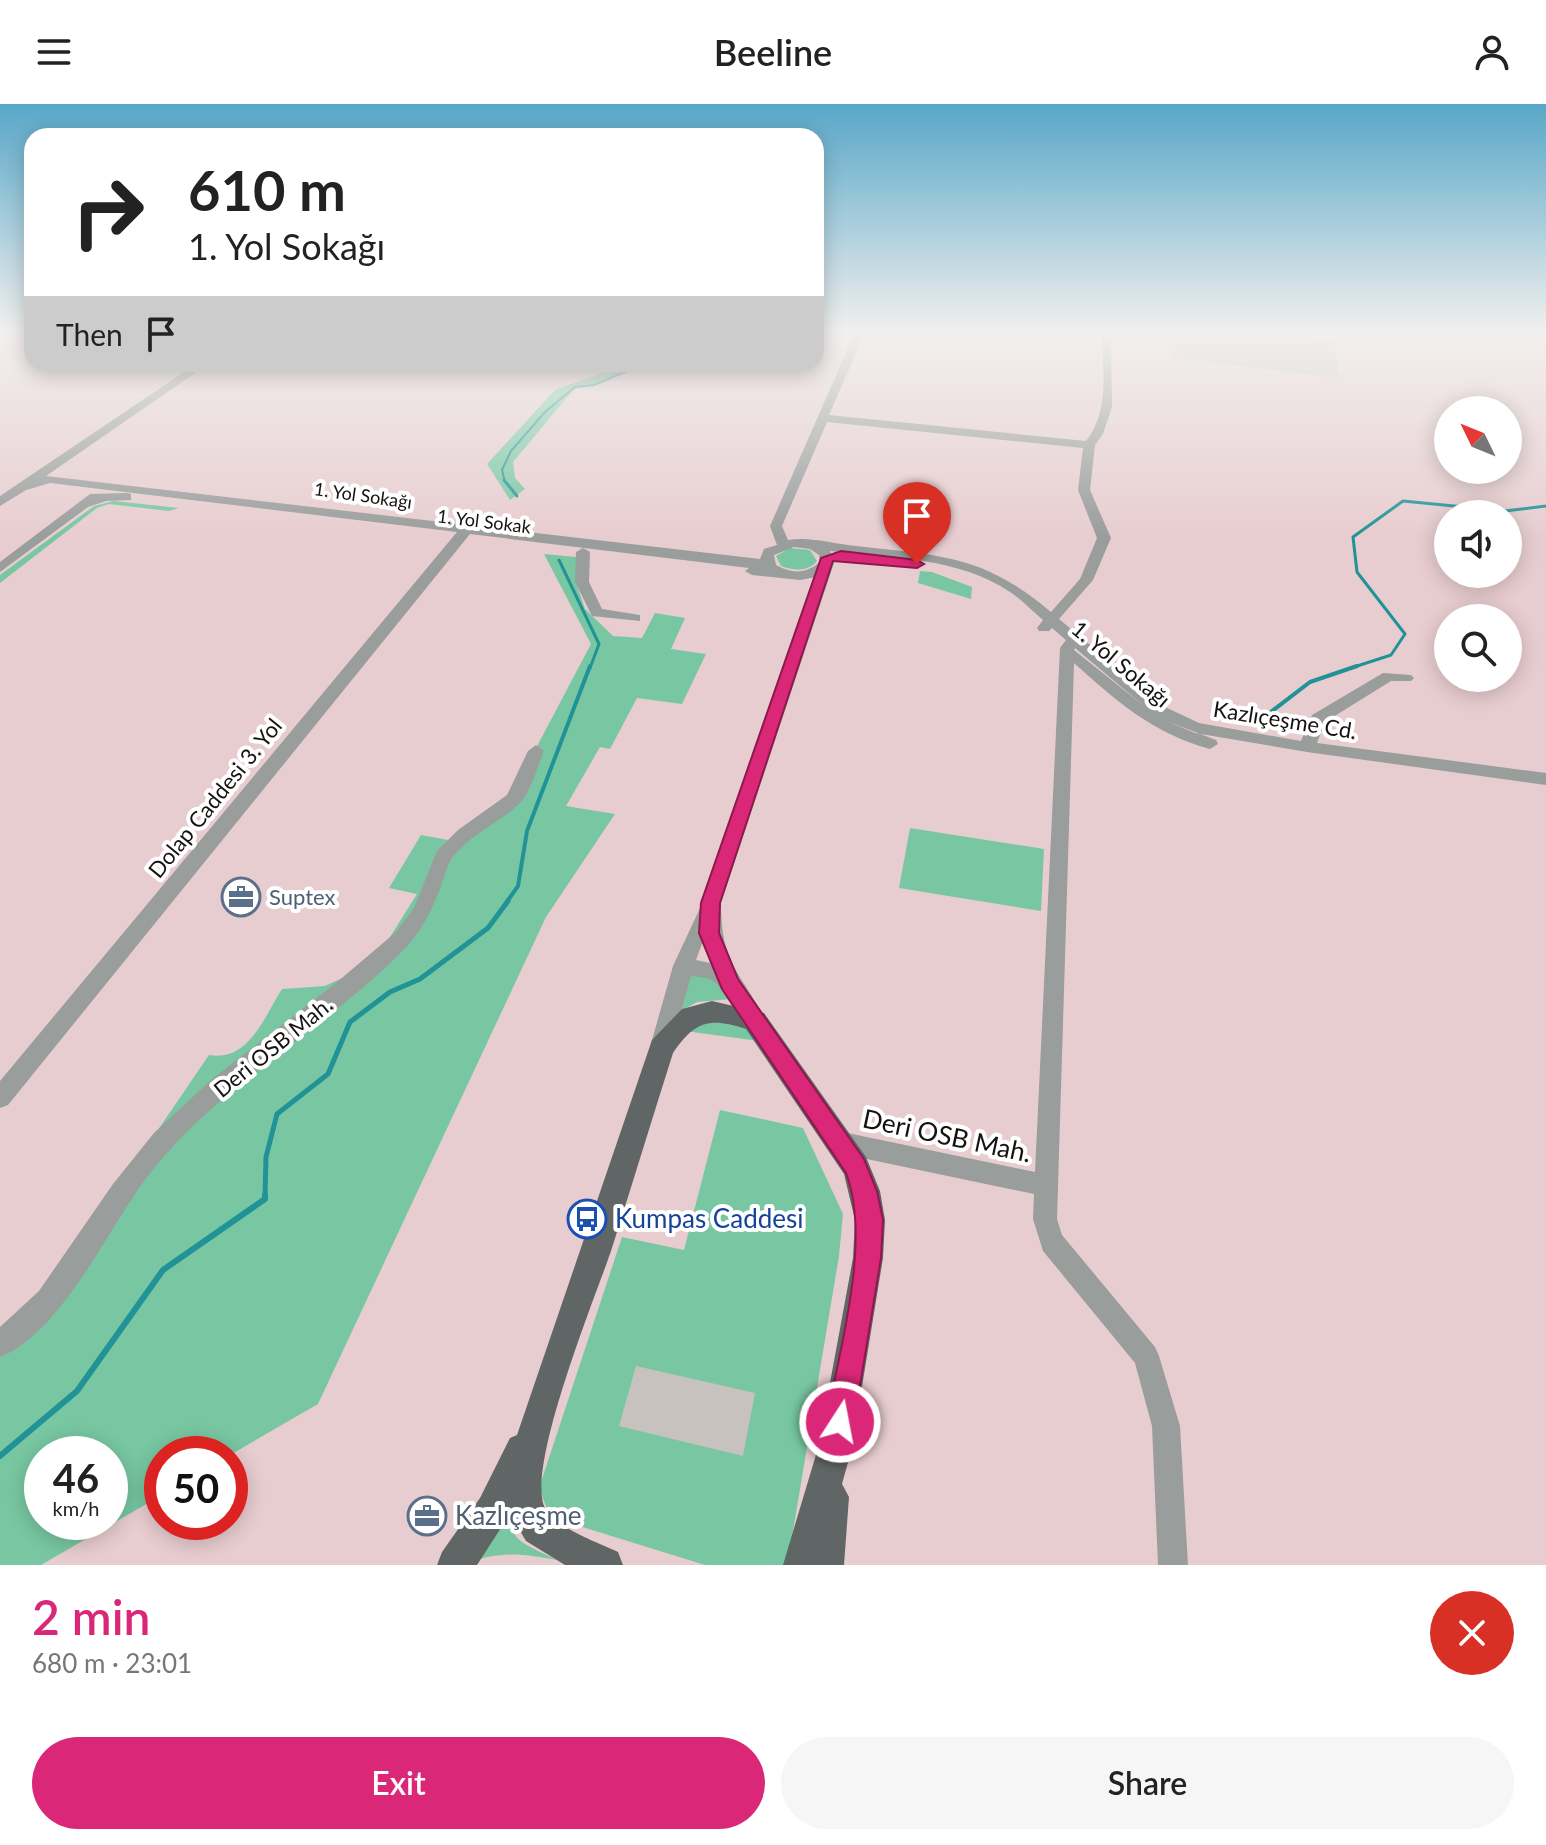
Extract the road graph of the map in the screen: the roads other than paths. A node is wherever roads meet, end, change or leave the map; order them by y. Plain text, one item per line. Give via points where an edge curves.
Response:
1 (152, 400) edge
2 (831, 400) edge
3 (1107, 400) edge
4 (823, 418) junction
5 (1089, 445) junction
6 (47, 474) junction
7 (90, 483) junction
8 (0, 502) edge
9 (87, 504) junction
10 (463, 534) junction
11 (783, 544) junction
12 (813, 545) junction
13 (583, 552) junction
14 (767, 563) junction
15 (825, 563) junction
16 (0, 568) edge
17 (783, 574) junction
18 (813, 581) junction
19 (635, 618) dead end
20 (1049, 624) junction
21 (1071, 644) junction
22 (1406, 678) dead end
23 (1307, 747) junction
24 (536, 751) dead end
25 (1546, 779) edge
26 (1546, 791) edge
27 (711, 903) junction
28 (683, 966) junction
29 (729, 983) junction
30 (755, 1021) junction
31 (661, 1048) junction
32 (0, 1098) edge
33 (838, 1142) junction
34 (1045, 1185) junction
35 (0, 1344) edge
36 (546, 1398) junction
37 (835, 1448) junction
38 (455, 1565) edge
39 (605, 1565) edge
40 (801, 1565) edge
41 (826, 1565) edge
42 (1173, 1565) edge

1 - 6 street
2 - 4 street
3 - 5 street via 1098,436
4 - 5 street
4 - 11 street via 776,526
5 - 20 street via 1084,490 1104,538 1086,580
6 - 7 street, 1. Yol Sokağı
6 - 8 street
7 - 9 street via 97,493
7 - 10 street, 1. Yol Sokağı
9 - 10 street, 1. Yol Sokak via 115,495
9 - 16 street
10 - 13 street, 1. Yol Sokak
10 - 14 street, 1. Yol Sokağı
10 - 32 street, Dolap Caddesi 3. Yol
11 - 12 street
11 - 14 street via 769,552
12 - 15 street
12 - 20 street via 951,561 981,571 1015,589
13 - 17 street, 1. Yol Sokak
13 - 19 street via 582,582 597,613
14 - 17 street
15 - 18 street
15 - 20 street, 1. Yol Sokağı via 866,557 947,568 1005,594
17 - 18 street
18 - 27 street
20 - 21 street, Kazlıçeşme Cd.
21 - 23 street, Kazlıçeşme Cd. via 1171,717 1219,734
21 - 26 street, 1. Yol Sokağı via 1147,719 1183,737
21 - 34 street
22 - 23 street via 1388,676 1318,719
23 - 25 street, Kazlıçeşme Cd.
24 - 35 street, Deri OSB Mah. via 514,799 443,856 422,911 403,937 181,1122 141,1166 40,1311
27 - 28 street
27 - 29 street via 709,933
28 - 29 street via 715,972
28 - 31 street
29 - 30 street
30 - 31 main road via 730,1012 698,1011 677,1024
30 - 33 main road
31 - 36 main road
33 - 34 street, Deri OSB Mah.
33 - 37 main road via 856,1167 870,1220
34 - 42 street via 1045,1219 1052,1242 1146,1356 1166,1426
36 - 38 main road via 493,1511
36 - 39 main road via 526,1467 527,1511 549,1535
37 - 40 main road
37 - 41 main road

